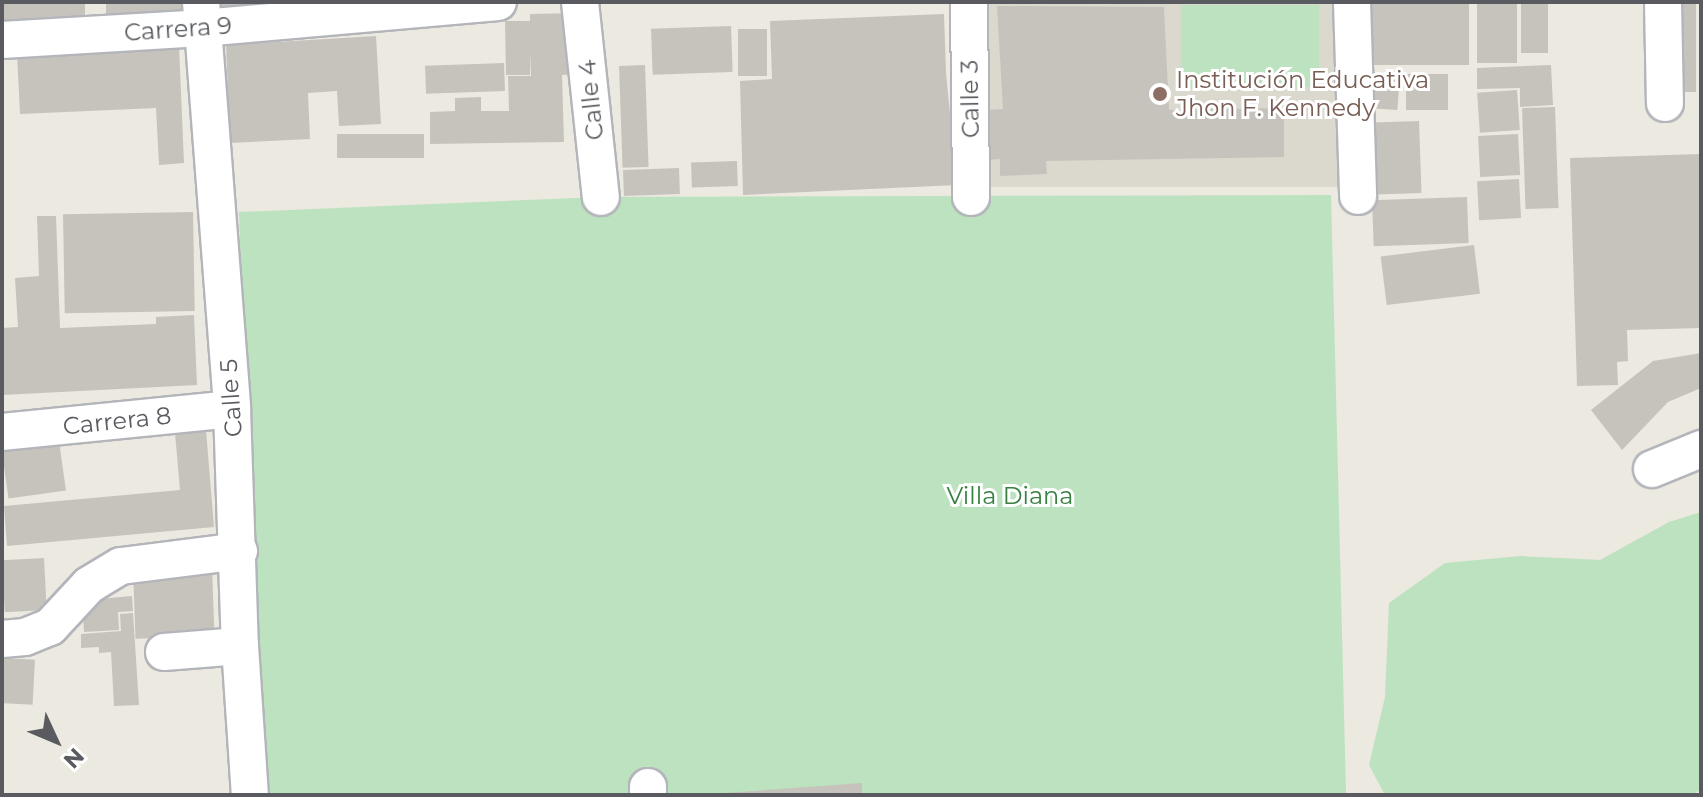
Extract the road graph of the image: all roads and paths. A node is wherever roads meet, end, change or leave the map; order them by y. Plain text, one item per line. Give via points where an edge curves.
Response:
1 (498, 2) edge
2 (580, 2) edge
3 (969, 2) edge
4 (1352, 2) edge
5 (1663, 2) edge
6 (405, 5) edge
7 (201, 15) edge
8 (2, 40) edge
9 (1665, 103) dead end
10 (1358, 196) dead end
11 (601, 197) dead end
12 (971, 197) dead end
13 (232, 409) junction
14 (2, 432) edge
15 (1701, 449) edge
16 (1652, 469) dead end
17 (239, 551) junction
18 (2, 639) edge
19 (240, 646) junction
20 (164, 652) dead end
21 (250, 795) edge

1 - 6 street, Carrera 9
2 - 11 street, Calle 4
3 - 12 street, Calle 3
4 - 10 street
5 - 9 street
6 - 7 street, Carrera 9
7 - 8 street, Carrera 9
7 - 13 street, Calle 5
13 - 14 street, Carrera 8
13 - 17 street, Calle 5
15 - 16 street
17 - 18 street via 121,566 89,585 50,627
17 - 19 street, Calle 5
19 - 20 street
19 - 21 street, Calle 5

